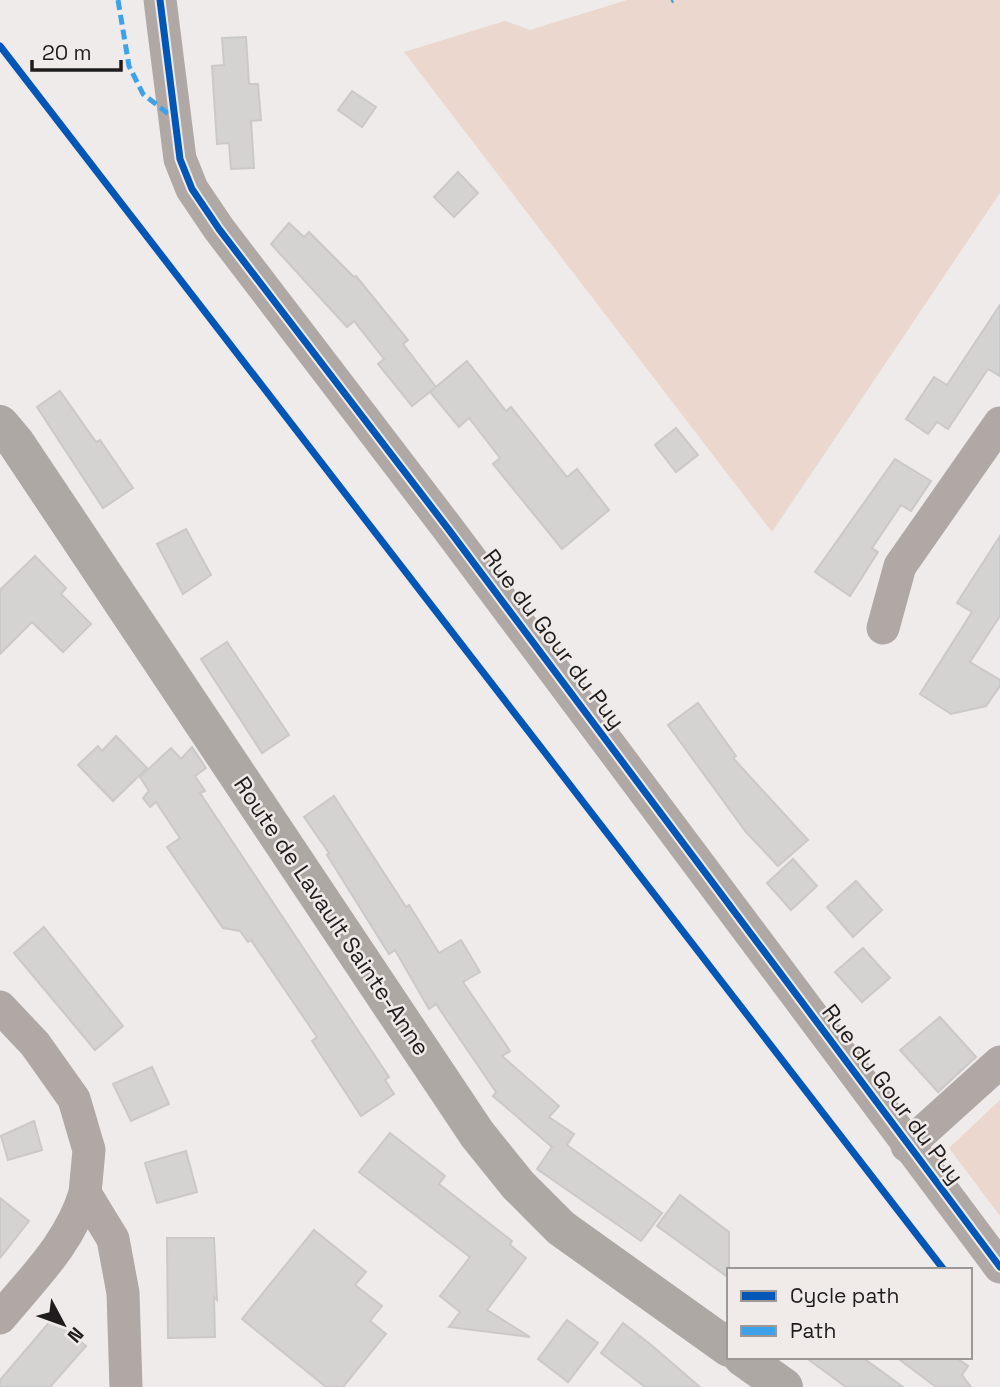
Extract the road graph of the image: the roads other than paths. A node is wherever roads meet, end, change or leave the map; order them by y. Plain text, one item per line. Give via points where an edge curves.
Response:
1 (160, 0) edge
2 (1000, 423) edge
3 (0, 424) edge
4 (883, 628) dead end
5 (0, 1007) edge
6 (1000, 1062) edge
7 (907, 1146) junction
8 (85, 1193) junction
9 (1000, 1267) edge
10 (0, 1318) edge
11 (727, 1347) edge
12 (745, 1359) edge
13 (126, 1387) edge
14 (784, 1387) edge

1 - 7 street, Rue du Gour du Puy via 180,159 192,189
2 - 4 street via 900,566
3 - 11 street, Route de Lavault Sainte-Anne via 477,1134 517,1185 561,1228
5 - 8 street via 35,1044 74,1099 89,1150
6 - 7 street
7 - 9 street, Rue du Gour du Puy
8 - 10 street via 76,1221 55,1252
8 - 13 street via 113,1239 123,1293
12 - 14 street

